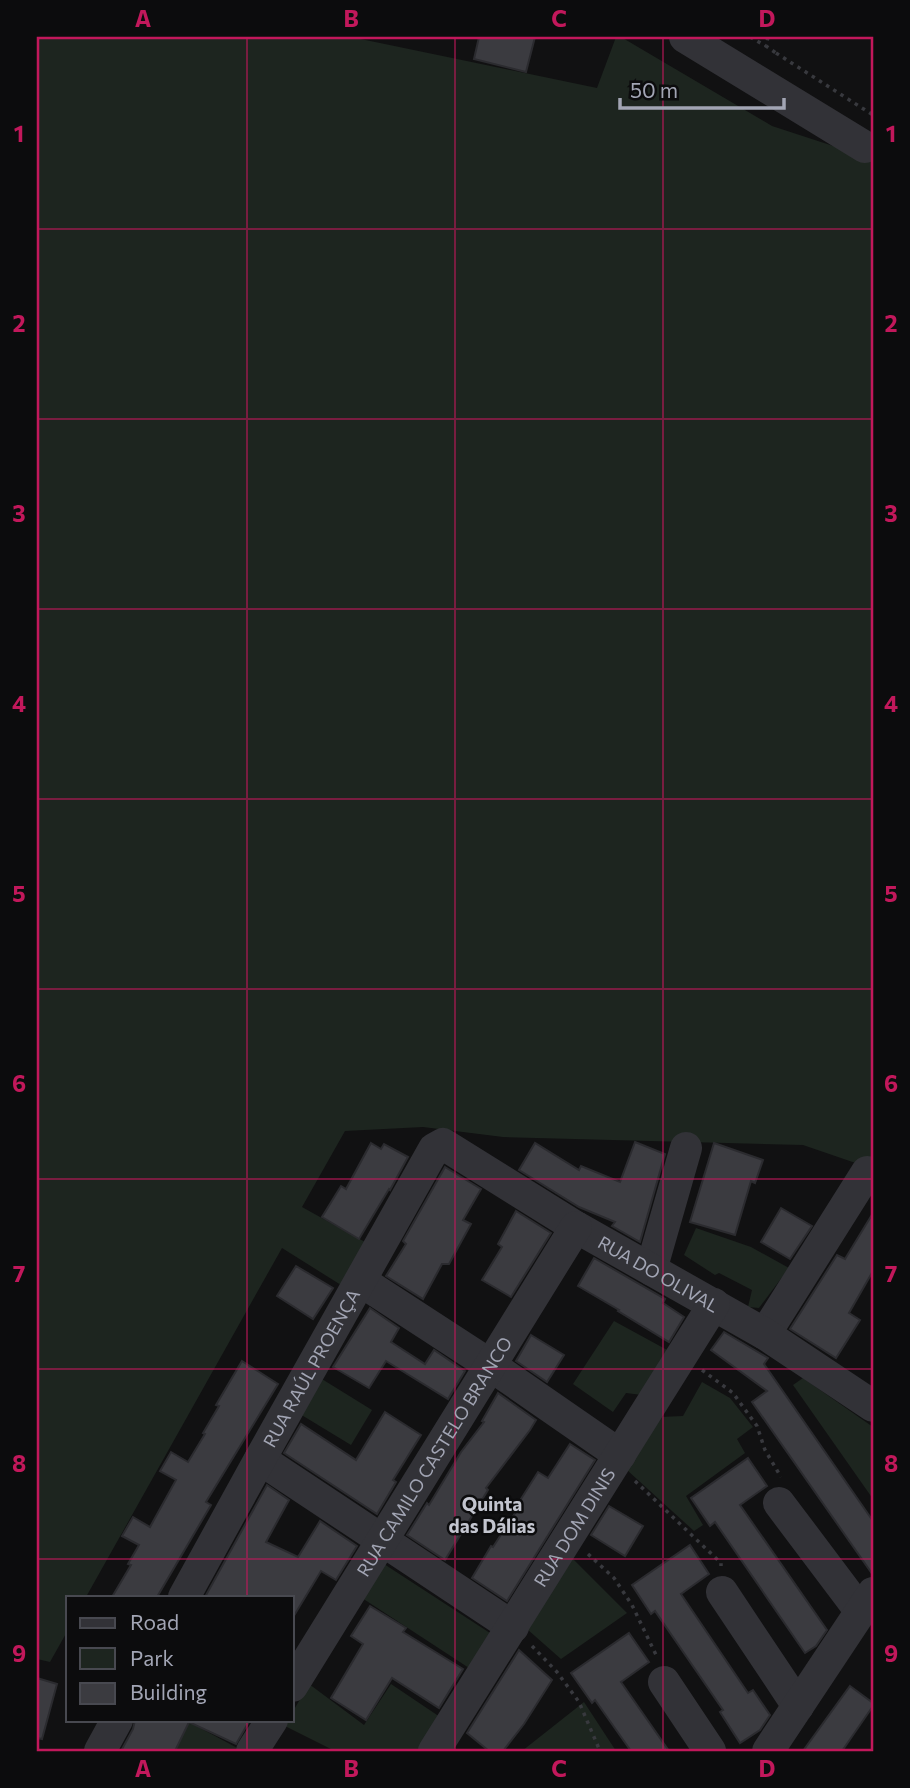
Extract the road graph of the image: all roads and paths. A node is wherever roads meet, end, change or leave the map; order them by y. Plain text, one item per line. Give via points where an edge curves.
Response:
1 (685, 37) edge
2 (750, 37) edge
3 (766, 46) dead end
4 (776, 53) dead end
5 (873, 115) edge
6 (865, 147) dead end
7 (443, 1144) joint
8 (687, 1149) dead end
9 (867, 1172) dead end
10 (576, 1227) junction
11 (652, 1269) junction
12 (360, 1281) junction
13 (714, 1304) junction
14 (765, 1334) junction
15 (682, 1355) junction
16 (490, 1365) junction
17 (873, 1406) edge
18 (260, 1459) junction
19 (618, 1459) junction
20 (779, 1503) joint
21 (568, 1537) junction
22 (382, 1540) junction
23 (722, 1592) joint
24 (185, 1596) edge
25 (867, 1603) edge
26 (513, 1627) junction
27 (664, 1682) joint
28 (294, 1683) edge
29 (798, 1706) junction
30 (116, 1722) edge
31 (271, 1722) edge
32 (100, 1751) edge
33 (252, 1751) edge
34 (434, 1751) edge
35 (600, 1751) edge
36 (710, 1751) edge
37 (768, 1751) edge

1 - 6 street
2 - 3 path
4 - 5 path
7 - 10 street, RUA DO OLIVAL
7 - 12 street, RUA RAÚL PROENÇA via 434,1149
8 - 11 street
9 - 14 street
10 - 11 street, RUA DO OLIVAL
10 - 16 street, RUA CAMILO CASTELO BRANCO
11 - 13 street, RUA DO OLIVAL
12 - 16 street
12 - 18 street, RUA RAÚL PROENÇA
13 - 14 street, RUA DO OLIVAL
13 - 15 street, RUA DOM DINIS
14 - 17 street, RUA DO OLIVAL
15 - 19 street, RUA DOM DINIS
15 - 20 path via 733,1393 757,1426 781,1475
16 - 19 street
16 - 22 street, RUA CAMILO CASTELO BRANCO
18 - 22 street
18 - 24 street, RUA RAÚL PROENÇA
19 - 21 street, RUA DOM DINIS
19 - 23 path via 721,1563
20 - 25 street
21 - 26 street, RUA DOM DINIS
21 - 27 path via 614,1578 632,1605 661,1665
22 - 26 street
22 - 28 street, RUA CAMILO CASTELO BRANCO
23 - 29 street
25 - 29 street
26 - 34 street, RUA DOM DINIS
26 - 35 path via 579,1702
27 - 36 street
29 - 37 street
30 - 32 street
31 - 33 street

